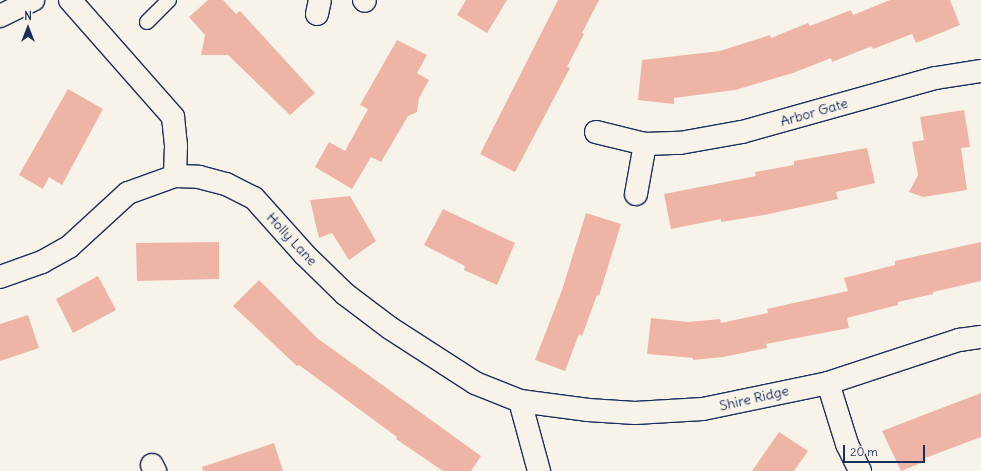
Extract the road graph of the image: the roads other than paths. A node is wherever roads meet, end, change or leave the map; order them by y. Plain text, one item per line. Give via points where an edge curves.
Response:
1 (33, 0) edge
2 (70, 0) edge
3 (169, 0) edge
4 (0, 16) edge
5 (147, 22) dead end
6 (981, 71) edge
7 (596, 132) dead end
8 (645, 144) junction
9 (175, 176) junction
10 (636, 194) dead end
11 (0, 277) edge
12 (981, 337) edge
13 (828, 383) junction
14 (520, 401) junction
15 (540, 471) edge
16 (860, 471) edge

1 - 4 street
2 - 9 street via 173,116
3 - 5 lane
6 - 8 street, Arbor Gate via 936,78 742,132 680,143
7 - 8 street, Arbor Gate
8 - 10 street
9 - 11 street via 128,193 69,247 42,262
9 - 14 street, Holly Lane via 199,177 226,184 254,198 305,255 345,294 390,328 476,383
12 - 13 street, Shire Ridge via 959,340
13 - 14 street, Shire Ridge via 703,410 635,413
13 - 16 street via 847,444
14 - 15 street

